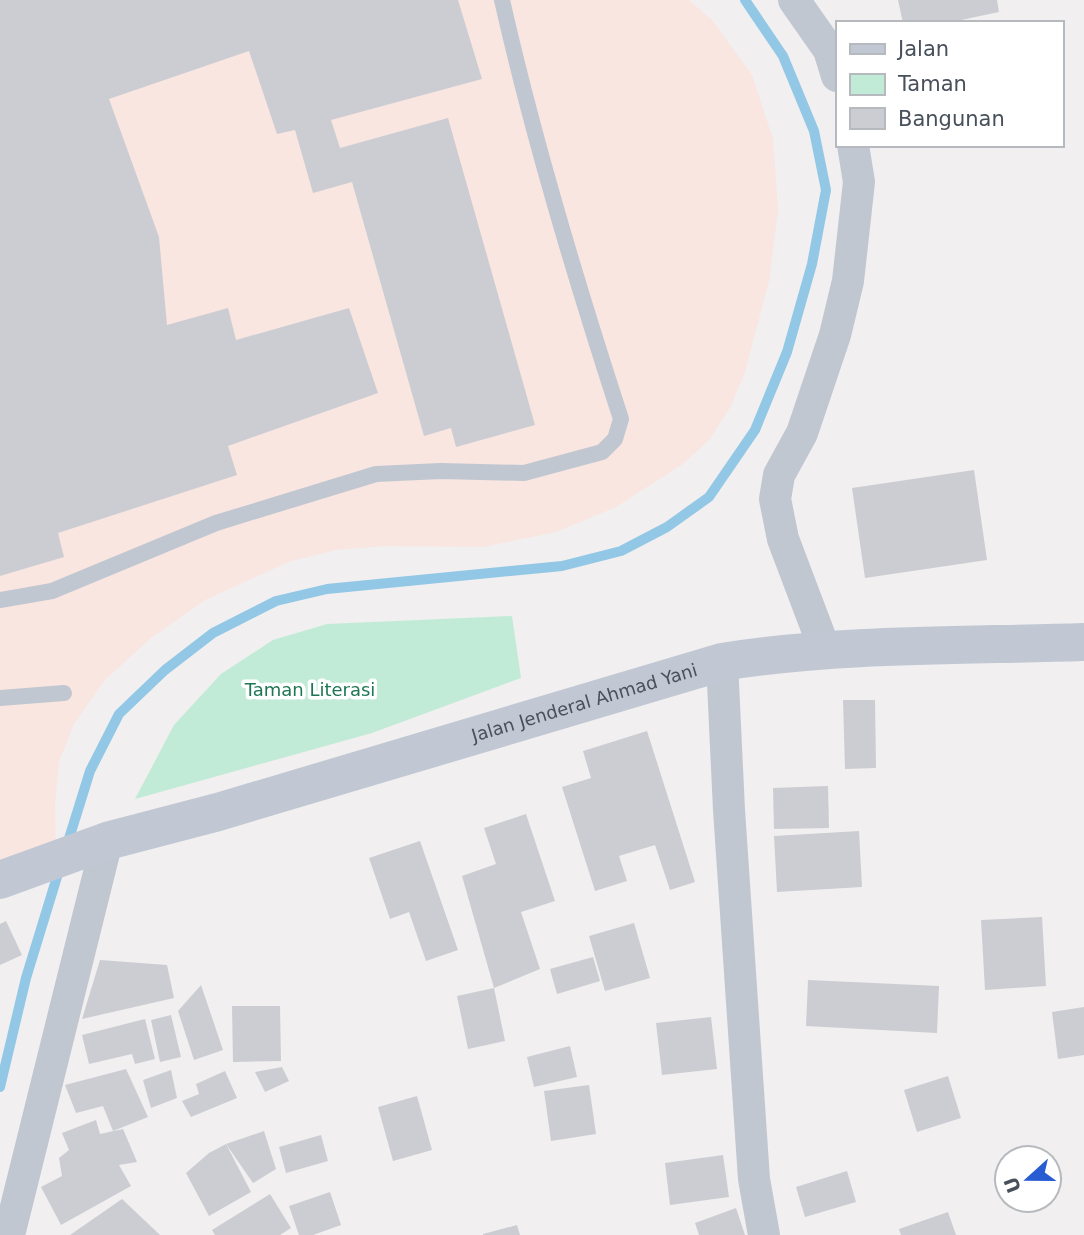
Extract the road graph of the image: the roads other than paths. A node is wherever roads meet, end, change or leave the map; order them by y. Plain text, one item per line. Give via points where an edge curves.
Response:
1 (502, 0) edge
2 (793, 0) edge
3 (836, 73) edge
4 (853, 147) edge
5 (0, 600) edge
6 (1084, 644) edge
7 (825, 650) junction
8 (722, 662) junction
9 (64, 693) dead end
10 (0, 698) edge
11 (102, 843) junction
12 (2, 879) edge
13 (9, 1235) edge
14 (764, 1235) edge

1 - 5 lane via 573,272 621,419 615,439 602,452 524,473 376,474 216,523 52,591
2 - 3 street via 829,50
4 - 7 street via 859,182 848,281 835,335 802,433 779,475 775,499 783,539
6 - 7 main road, Jalan Jenderal Ahmad Yani
7 - 8 main road, Jalan Jenderal Ahmad Yani
8 - 11 main road, Jalan Jenderal Ahmad Yani
8 - 14 street via 754,1179
9 - 10 lane
11 - 12 main road, Jalan Jenderal Ahmad Yani
11 - 13 street

